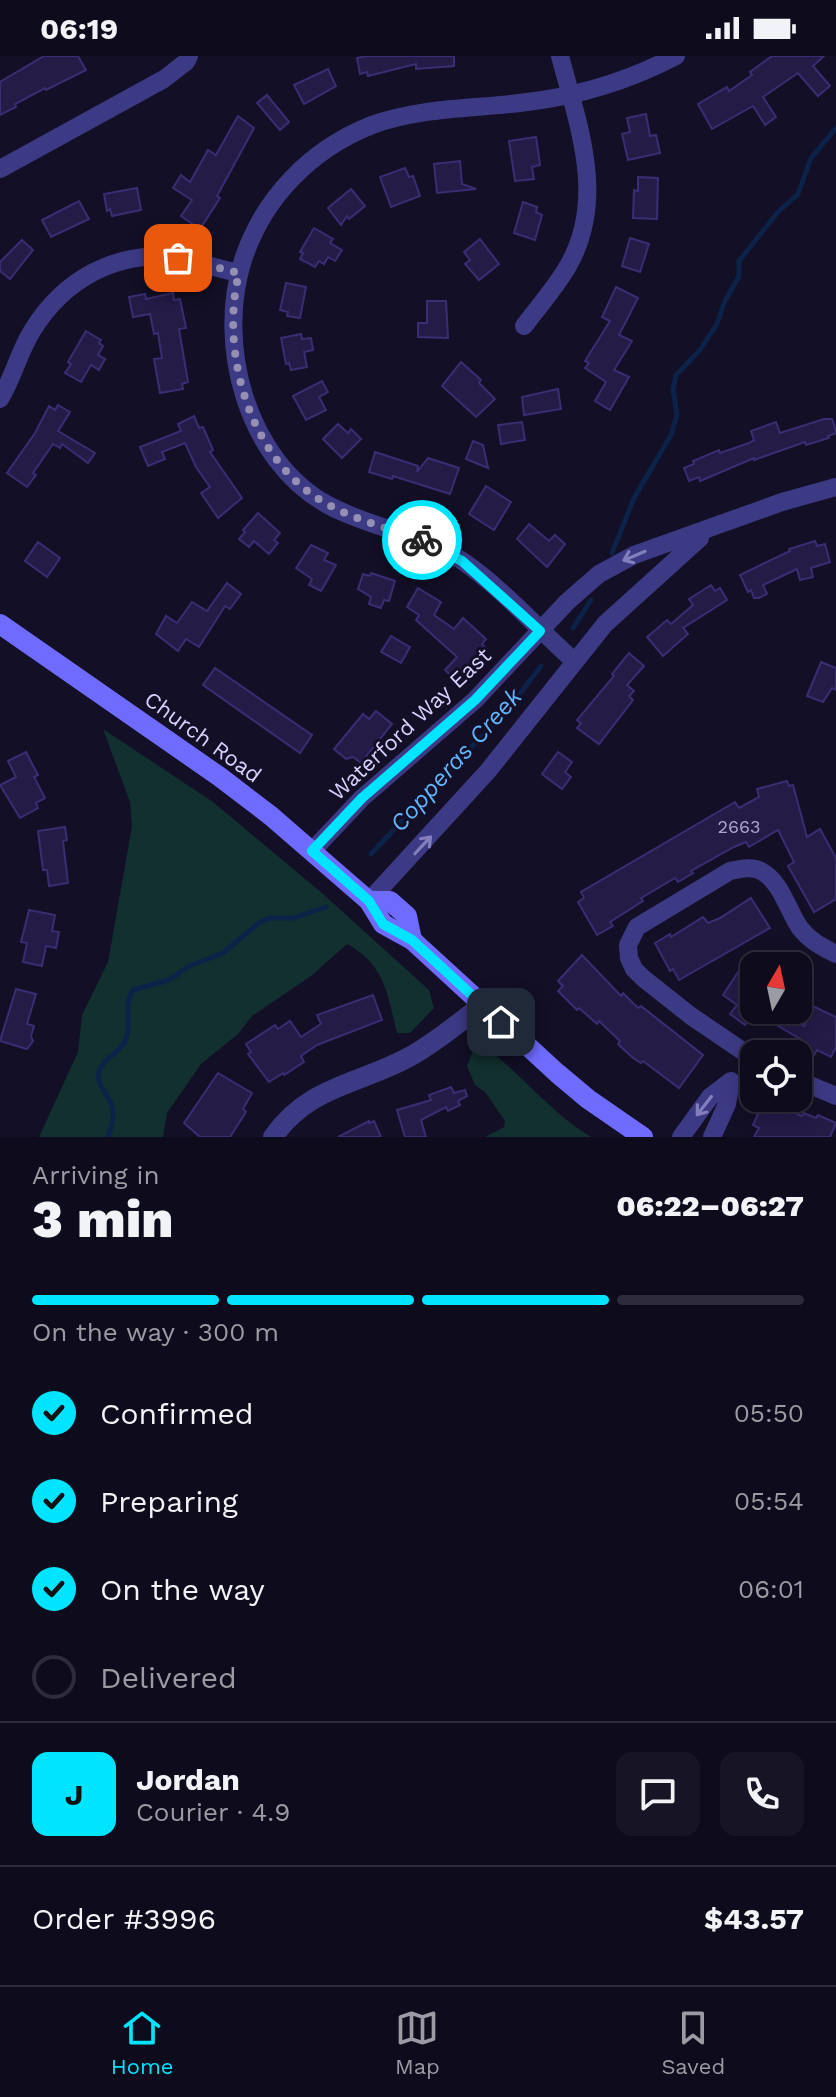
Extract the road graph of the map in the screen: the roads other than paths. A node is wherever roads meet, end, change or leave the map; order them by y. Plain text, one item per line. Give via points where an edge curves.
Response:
1 (189, 56) edge
2 (560, 56) edge
3 (676, 56) edge
4 (570, 95) junction
5 (0, 169) edge
6 (239, 273) junction
7 (524, 326) dead end
8 (0, 399) edge
9 (836, 487) edge
10 (708, 530) junction
11 (0, 624) edge
12 (540, 631) junction
13 (574, 661) junction
14 (312, 851) junction
15 (369, 901) junction
16 (836, 954) edge
17 (482, 1005) junction
18 (740, 1049) edge
19 (740, 1069) edge
20 (731, 1081) junction
21 (812, 1086) edge
22 (836, 1096) edge
23 (273, 1137) edge
24 (643, 1137) edge
25 (681, 1137) edge
26 (712, 1137) edge

1 - 5 street via 164,79
2 - 4 street
3 - 4 street
4 - 6 street via 400,117 344,138 282,189 248,244
4 - 7 street via 588,181 586,224 568,266
6 - 8 street via 178,258 149,257 106,265 81,277 57,297 30,334
6 - 12 street via 232,343 241,388 261,433 289,473 328,505 420,539 462,561
9 - 10 street, Waterford Way East
10 -> 12 street, Waterford Way East via 634,555 599,574
10 - 13 street via 630,599
11 - 14 main road, Church Road via 220,777
12 - 13 street
12 - 14 street, Waterford Way East via 475,700 362,798
15 -> 13 street via 488,771
14 - 15 main road, Church Road
15 - 17 main road, Church Road via 390,901 407,916 412,940
16 - 18 street via 811,940 773,881 747,868 730,871 637,927 628,945 634,969
17 - 23 street via 412,1056 320,1093
17 - 24 main road, Church Road via 588,1099
19 - 20 street
20 -> 25 street via 710,1097
20 - 26 street
21 - 22 street

